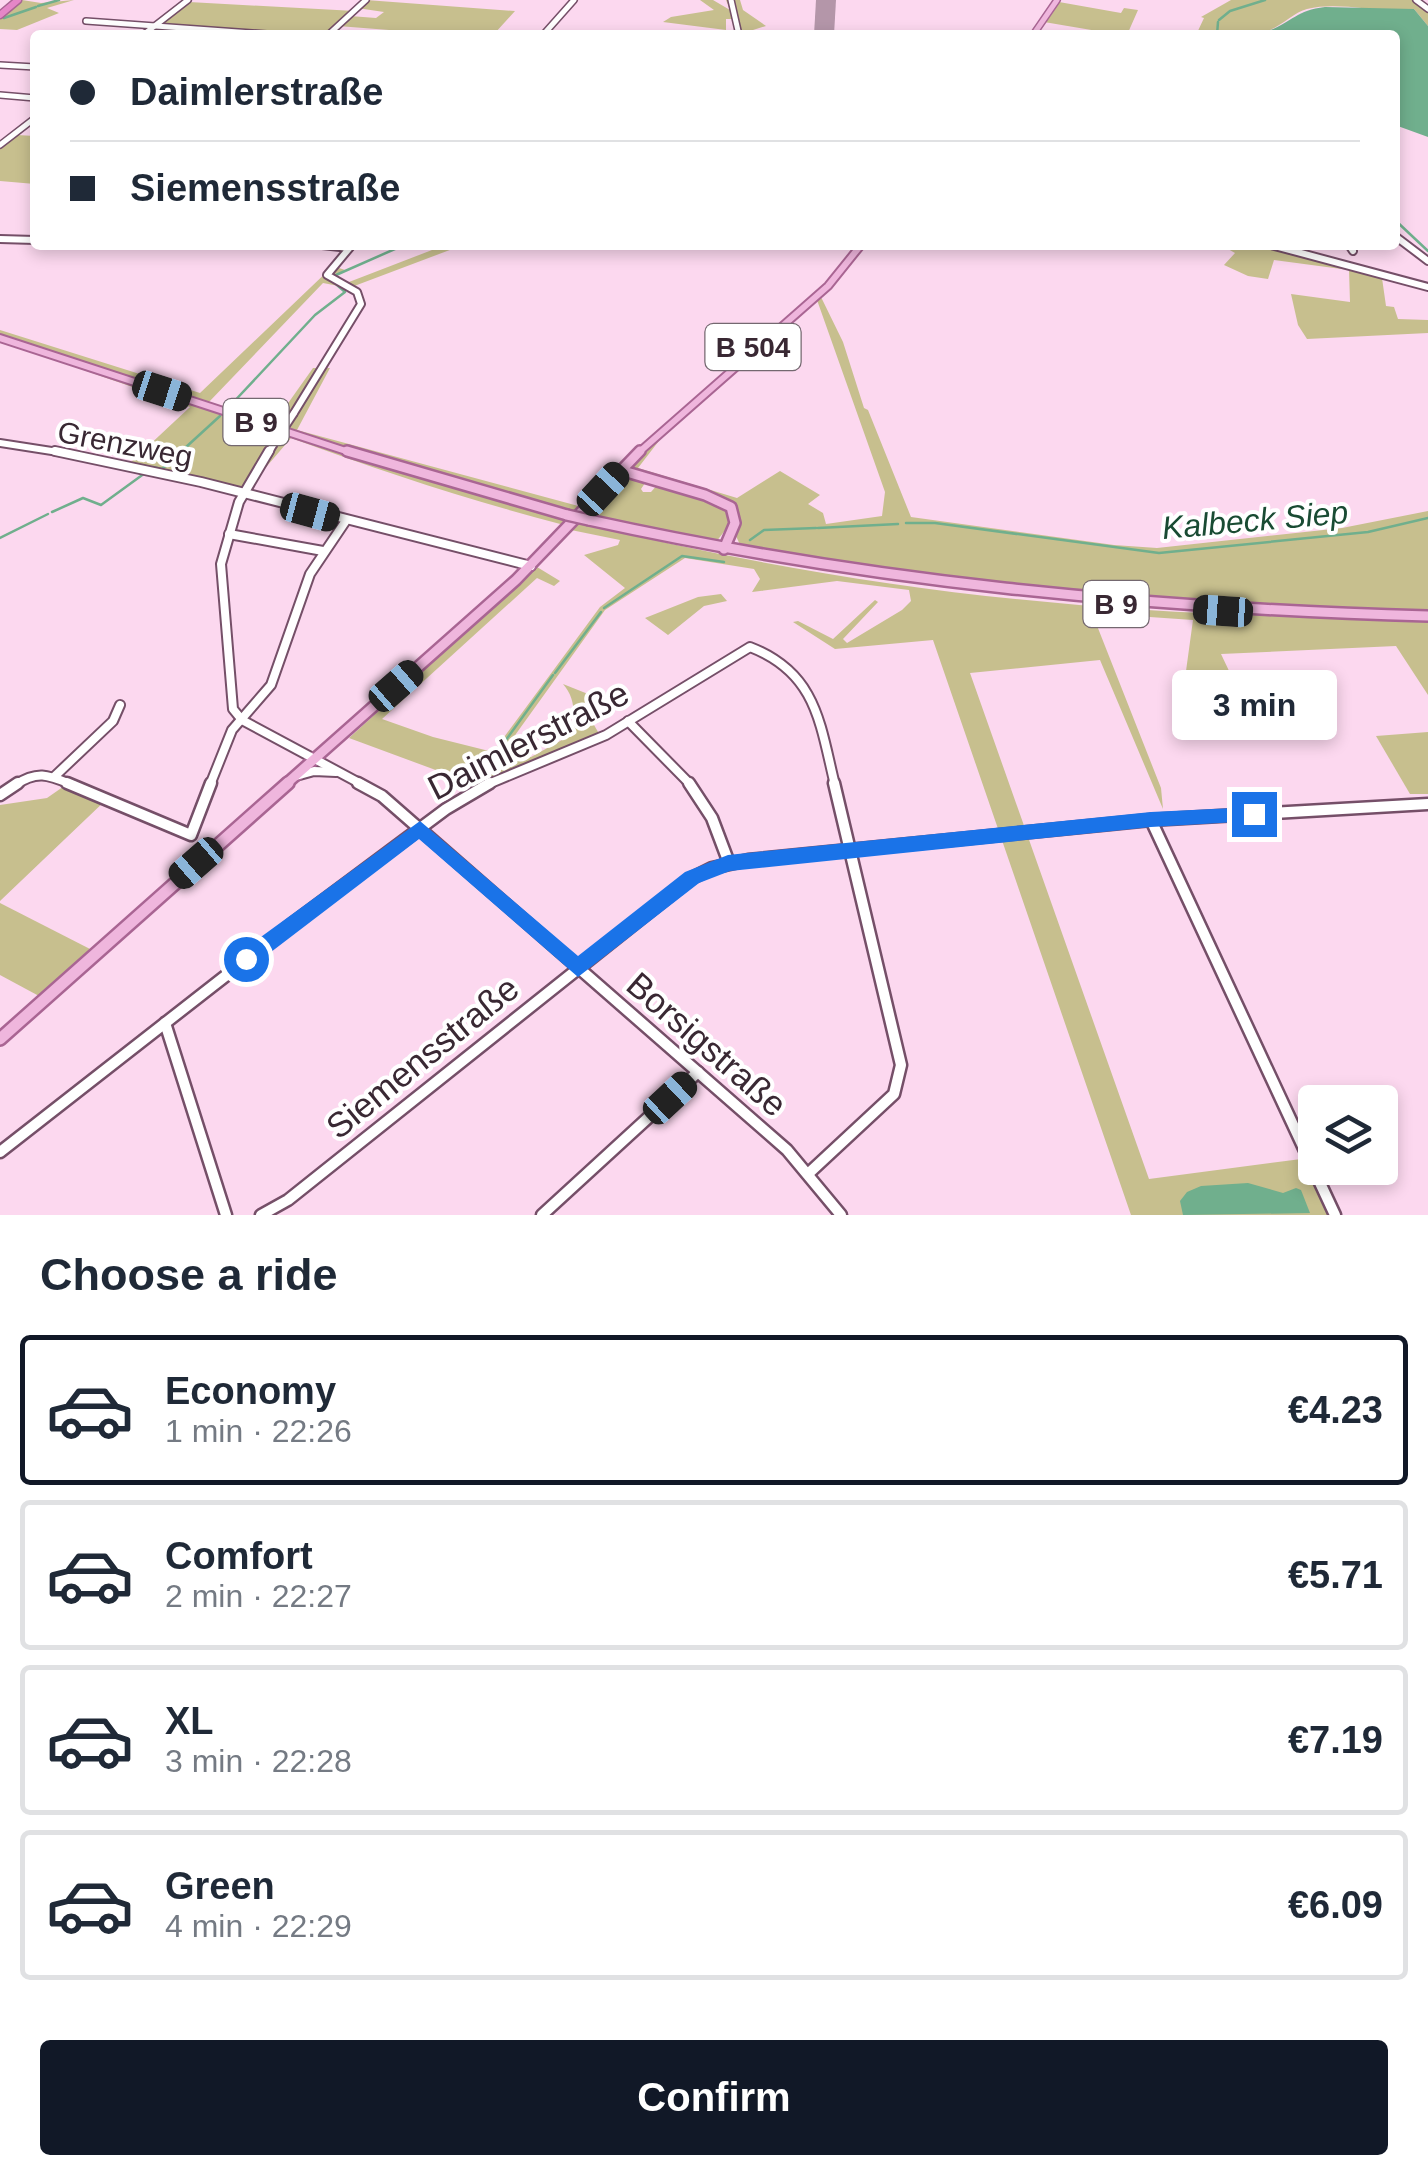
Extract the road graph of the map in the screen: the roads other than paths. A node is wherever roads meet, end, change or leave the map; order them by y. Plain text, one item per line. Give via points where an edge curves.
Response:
1 (15, 0) edge
2 (188, 0) edge
3 (366, 0) edge
4 (574, 0) edge
5 (730, 0) edge
6 (1057, 0) edge
7 (1416, 0) edge
8 (1428, 9) edge
9 (0, 13) edge
10 (86, 22) dead end
11 (153, 27) junction
12 (149, 30) edge
13 (201, 30) edge
14 (333, 30) edge
15 (547, 30) edge
16 (738, 30) edge
17 (1036, 30) edge
18 (0, 65) edge
19 (30, 68) edge
20 (0, 96) edge
21 (30, 98) edge
22 (30, 122) edge
23 (0, 145) edge
24 (0, 239) edge
25 (30, 240) edge
26 (1400, 240) edge
27 (348, 250) edge
28 (857, 250) edge
29 (1290, 250) edge
30 (1428, 261) edge
31 (1428, 287) edge
32 (0, 338) edge
33 (0, 444) edge
34 (620, 470) junction
35 (648, 478) junction
36 (603, 489) junction
37 (243, 494) junction
38 (345, 522) junction
39 (229, 534) junction
40 (730, 538) junction
41 (724, 549) junction
42 (323, 551) junction
43 (747, 554) junction
44 (531, 566) junction
45 (1428, 616) edge
46 (120, 706) dead end
47 (242, 720) junction
48 (628, 721) junction
49 (314, 760) junction
50 (341, 772) junction
51 (54, 776) junction
52 (296, 776) junction
53 (0, 796) edge
54 (1428, 804) edge
55 (1151, 820) junction
56 (420, 828) junction
57 (850, 850) junction
58 (728, 863) junction
59 (578, 968) junction
60 (165, 1023) junction
61 (0, 1040) edge
62 (698, 1072) junction
63 (0, 1152) edge
64 (809, 1173) junction
65 (226, 1215) edge
66 (261, 1215) edge
67 (542, 1215) edge
68 (841, 1215) edge
69 (1335, 1215) edge

1 - 9 highway
2 - 11 street
3 - 14 street
4 - 15 street
5 - 16 street
6 - 17 main road
7 - 8 street
10 - 11 street
11 - 12 street
11 - 13 street
18 - 19 street
20 - 21 street
22 - 23 street
24 - 25 street
26 - 30 street
27 - 37 street, bridge via 327,275 357,292 361,304
28 - 34 main road, B 504 via 828,286 714,380
29 - 31 street
32 - 41 main road, B 9, bridge via 374,460 568,515
33 - 37 street, Grenzweg via 139,466
34 - 35 main road
34 - 36 main road
35 - 36 main road via 624,478
35 - 40 main road via 731,507 736,523
36 - 44 main road
37 - 38 street, Grenzweg
37 - 39 street
38 - 42 street
38 - 44 street, Grenzweg
39 - 42 street
39 - 47 street via 220,564 232,709
40 - 41 main road
40 - 43 main road
41 - 43 main road, B 9
42 - 47 street via 277,673
43 - 45 main road, B 9 via 1068,600
44 - 49 main road
46 - 51 street via 113,722
47 - 49 street, Borsigstraße
47 - 51 street via 190,834
48 - 56 street, Daimlerstraße via 495,780
48 - 57 street, Daimlerstraße via 756,648 809,689
48 - 58 street via 704,800
49 - 50 street, Borsigstraße
49 - 52 main road
50 - 52 street
50 - 56 street, Borsigstraße
51 - 53 street via 32,774
52 - 61 main road
54 - 55 street, Siemensstraße
55 - 57 street, Siemensstraße
55 - 69 street
56 - 59 street, Borsigstraße
56 - 60 street, Daimlerstraße
57 - 58 street, Siemensstraße
57 - 64 street via 901,1076 894,1094
58 - 59 street, Siemensstraße via 692,878
59 - 62 street, Borsigstraße
59 - 66 street, Siemensstraße
60 - 63 street, Daimlerstraße
60 - 65 street
62 - 64 street, Borsigstraße
62 - 67 street
64 - 68 street, Borsigstraße

